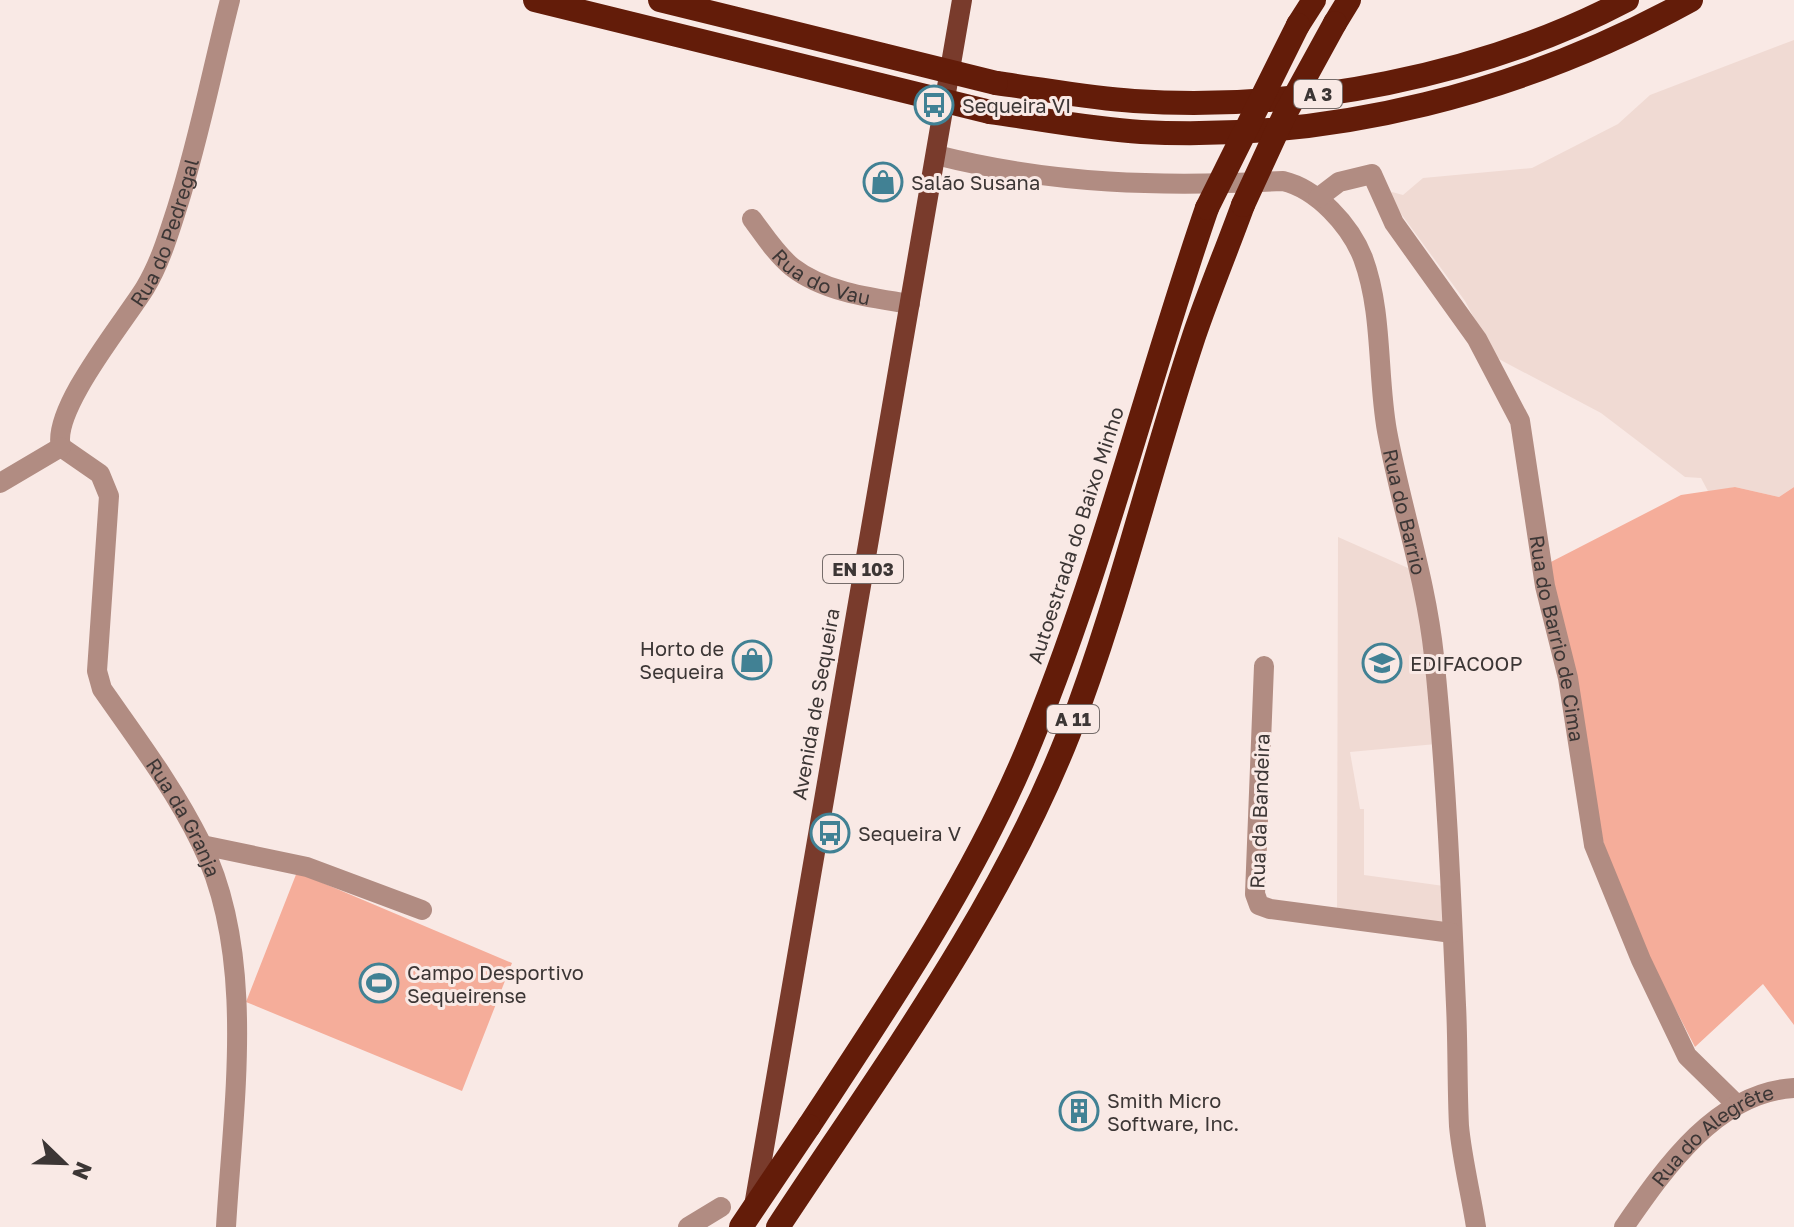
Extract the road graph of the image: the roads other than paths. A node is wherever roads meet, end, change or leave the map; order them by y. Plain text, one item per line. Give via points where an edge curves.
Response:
1 (230, 0) edge
2 (535, 0) edge
3 (660, 0) edge
4 (962, 0) edge
5 (1314, 0) edge
6 (1349, 0) edge
7 (1627, 0) edge
8 (1691, 0) edge
9 (936, 155) junction
10 (1318, 198) junction
11 (752, 219) dead end
12 (910, 304) junction
13 (61, 447) junction
14 (0, 483) edge
15 (1264, 666) dead end
16 (202, 845) junction
17 (422, 910) dead end
18 (1452, 933) junction
19 (1794, 1088) edge
20 (1736, 1104) junction
21 (1642, 1200) junction
22 (721, 1207) dead end
23 (226, 1227) edge
24 (688, 1227) edge
25 (741, 1227) edge
26 (750, 1227) edge
27 (778, 1227) edge
28 (1476, 1227) edge
29 (1624, 1227) edge
30 (1640, 1227) edge

1 - 13 street, Rua do Pedregal via 204,117 164,250 68,407 59,429
2 - 8 highway, A 3, bridge via 990,112 1140,132 1313,127 1424,105 1525,76 1624,37
3 - 7 highway, A 3, bridge via 996,83 1134,101 1229,102 1329,93 1422,76 1507,50
4 - 9 main road, Avenida de Sequeira / EN 103
5 - 25 highway, Autoestrada do Baixo Minho / A 11, bridge via 1207,208 1083,602 1023,760 923,951
6 - 27 highway, A 11, bridge via 1284,116 1243,205 1194,336 1122,580 1068,735 1011,856 947,968
9 - 10 street, Rua do Barrio via 987,168 1115,183 1283,181 1301,185
9 - 12 main road, Avenida de Sequeira / EN 103
10 - 18 street, Rua do Barrio via 1363,257 1373,305 1381,398 1418,556 1433,655
10 - 20 street, Rua do Barrio de Cima via 1339,182 1372,174 1394,223 1477,339 1520,421 1594,845 1687,1056
11 - 12 street, Rua do Vau via 800,273 859,296
12 - 26 main road, Avenida de Sequeira / EN 103
13 - 14 street
13 - 16 street, Rua da Granja via 100,474 109,496 97,671 102,689 173,790
15 - 18 street, Rua da Bandeira via 1255,894 1259,905
16 - 17 street via 307,867
16 - 23 street, Rua da Granja via 237,976
18 - 28 street, Rua do Barrio via 1460,1128
19 - 20 street, Rua do Alegrête via 1760,1093
20 - 21 street, Rua do Alegrête via 1705,1127
21 - 29 street, Rua do Alegrête
21 - 30 street
22 - 24 street

